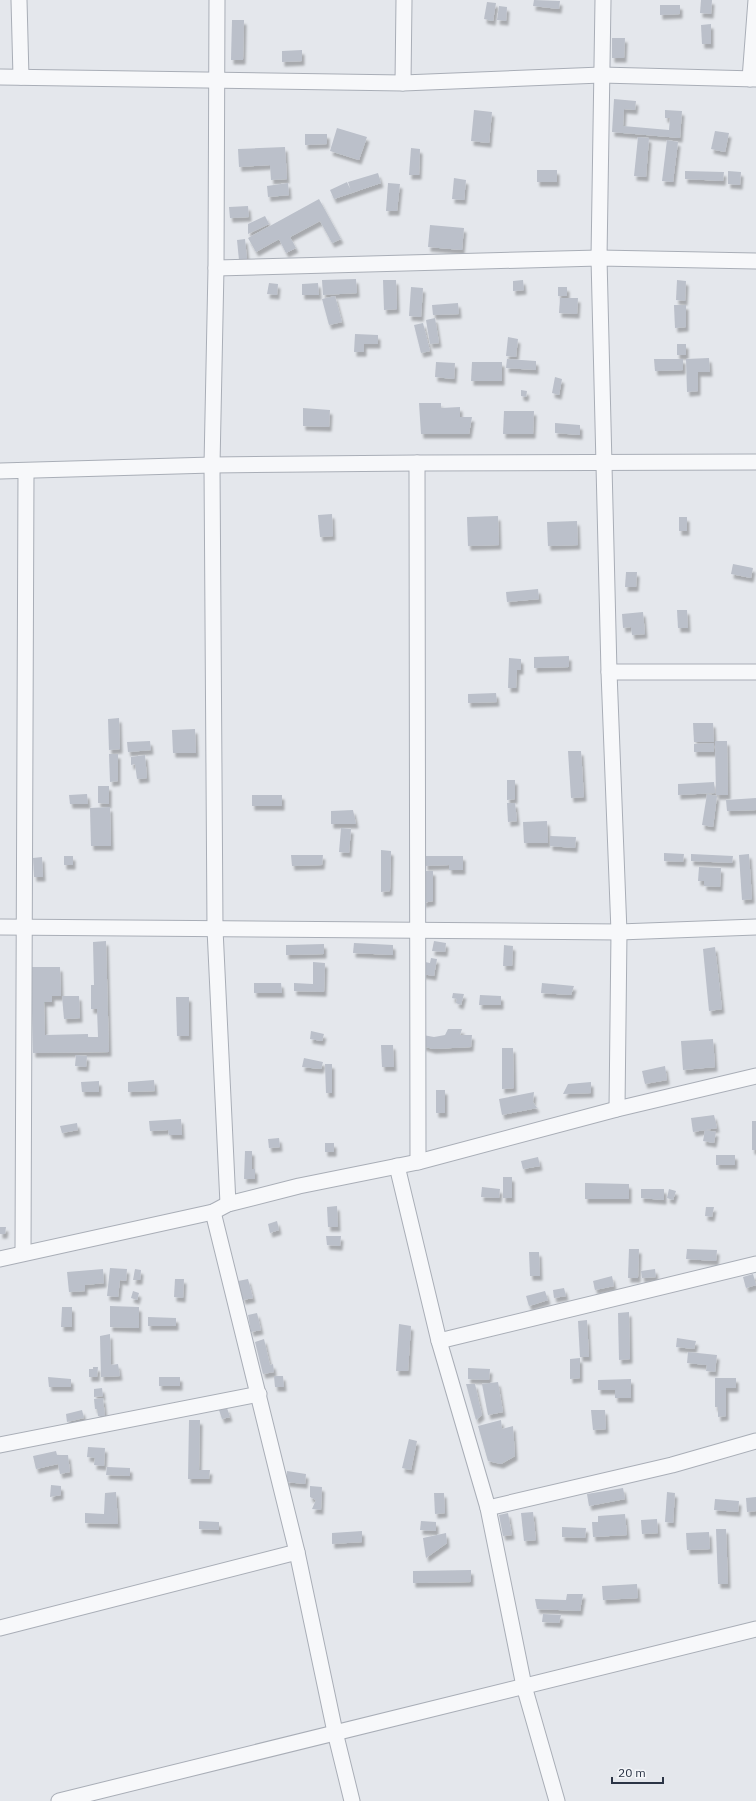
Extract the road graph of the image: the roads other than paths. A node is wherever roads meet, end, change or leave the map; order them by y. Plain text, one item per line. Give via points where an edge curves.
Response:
1 (20, 0) edge
2 (217, 0) edge
3 (404, 0) edge
4 (602, 0) edge
5 (756, 0) edge
6 (601, 75) junction
7 (0, 77) edge
8 (21, 77) junction
9 (753, 79) edge
10 (216, 81) junction
11 (402, 83) junction
12 (599, 258) junction
13 (756, 261) edge
14 (216, 268) junction
15 (756, 462) edge
16 (417, 463) junction
17 (604, 463) junction
18 (212, 465) junction
19 (0, 471) edge
20 (26, 471) junction
21 (608, 672) junction
22 (756, 672) edge
23 (0, 927) edge
24 (24, 927) junction
25 (756, 927) edge
26 (215, 930) junction
27 (418, 931) junction
28 (619, 932) junction
29 (756, 1076) edge
30 (617, 1109) junction
31 (418, 1162) junction
32 (397, 1166) junction
33 (228, 1204) junction
34 (213, 1212) junction
35 (23, 1253) junction
36 (0, 1259) edge
37 (756, 1264) edge
38 (439, 1341) junction
39 (259, 1394) junction
40 (756, 1441) edge
41 (0, 1445) edge
42 (488, 1508) junction
43 (297, 1552) junction
44 (0, 1628) edge
45 (756, 1629) edge
46 (524, 1686) junction
47 (335, 1732) junction
48 (59, 1801) edge
49 (352, 1801) edge
50 (557, 1801) edge

1 - 8 street
2 - 10 street
3 - 11 street
4 - 6 street
5 - 9 street
6 - 9 street
6 - 11 street
6 - 12 street
7 - 8 street
8 - 10 street
10 - 11 street
10 - 14 street
12 - 13 street
12 - 14 street
12 - 17 street
14 - 18 street
15 - 17 street
16 - 17 street
16 - 18 street
16 - 27 street
17 - 21 street
18 - 20 street
18 - 26 street
19 - 20 street
20 - 24 street
21 - 22 street
21 - 28 street
23 - 24 street
24 - 26 street
24 - 35 street
25 - 28 street
26 - 27 street
26 - 33 street
27 - 28 street
27 - 31 street
28 - 30 street
29 - 30 street
30 - 31 street
31 - 32 street
32 - 33 street
32 - 38 street
33 - 34 street
34 - 35 street
34 - 39 street
35 - 36 street
37 - 38 street
38 - 42 street
39 - 41 street
39 - 43 street
40 - 42 street via 672,1465
42 - 46 street
43 - 44 street
43 - 47 street
45 - 46 street
46 - 47 street
46 - 50 street
47 - 48 street
47 - 49 street

